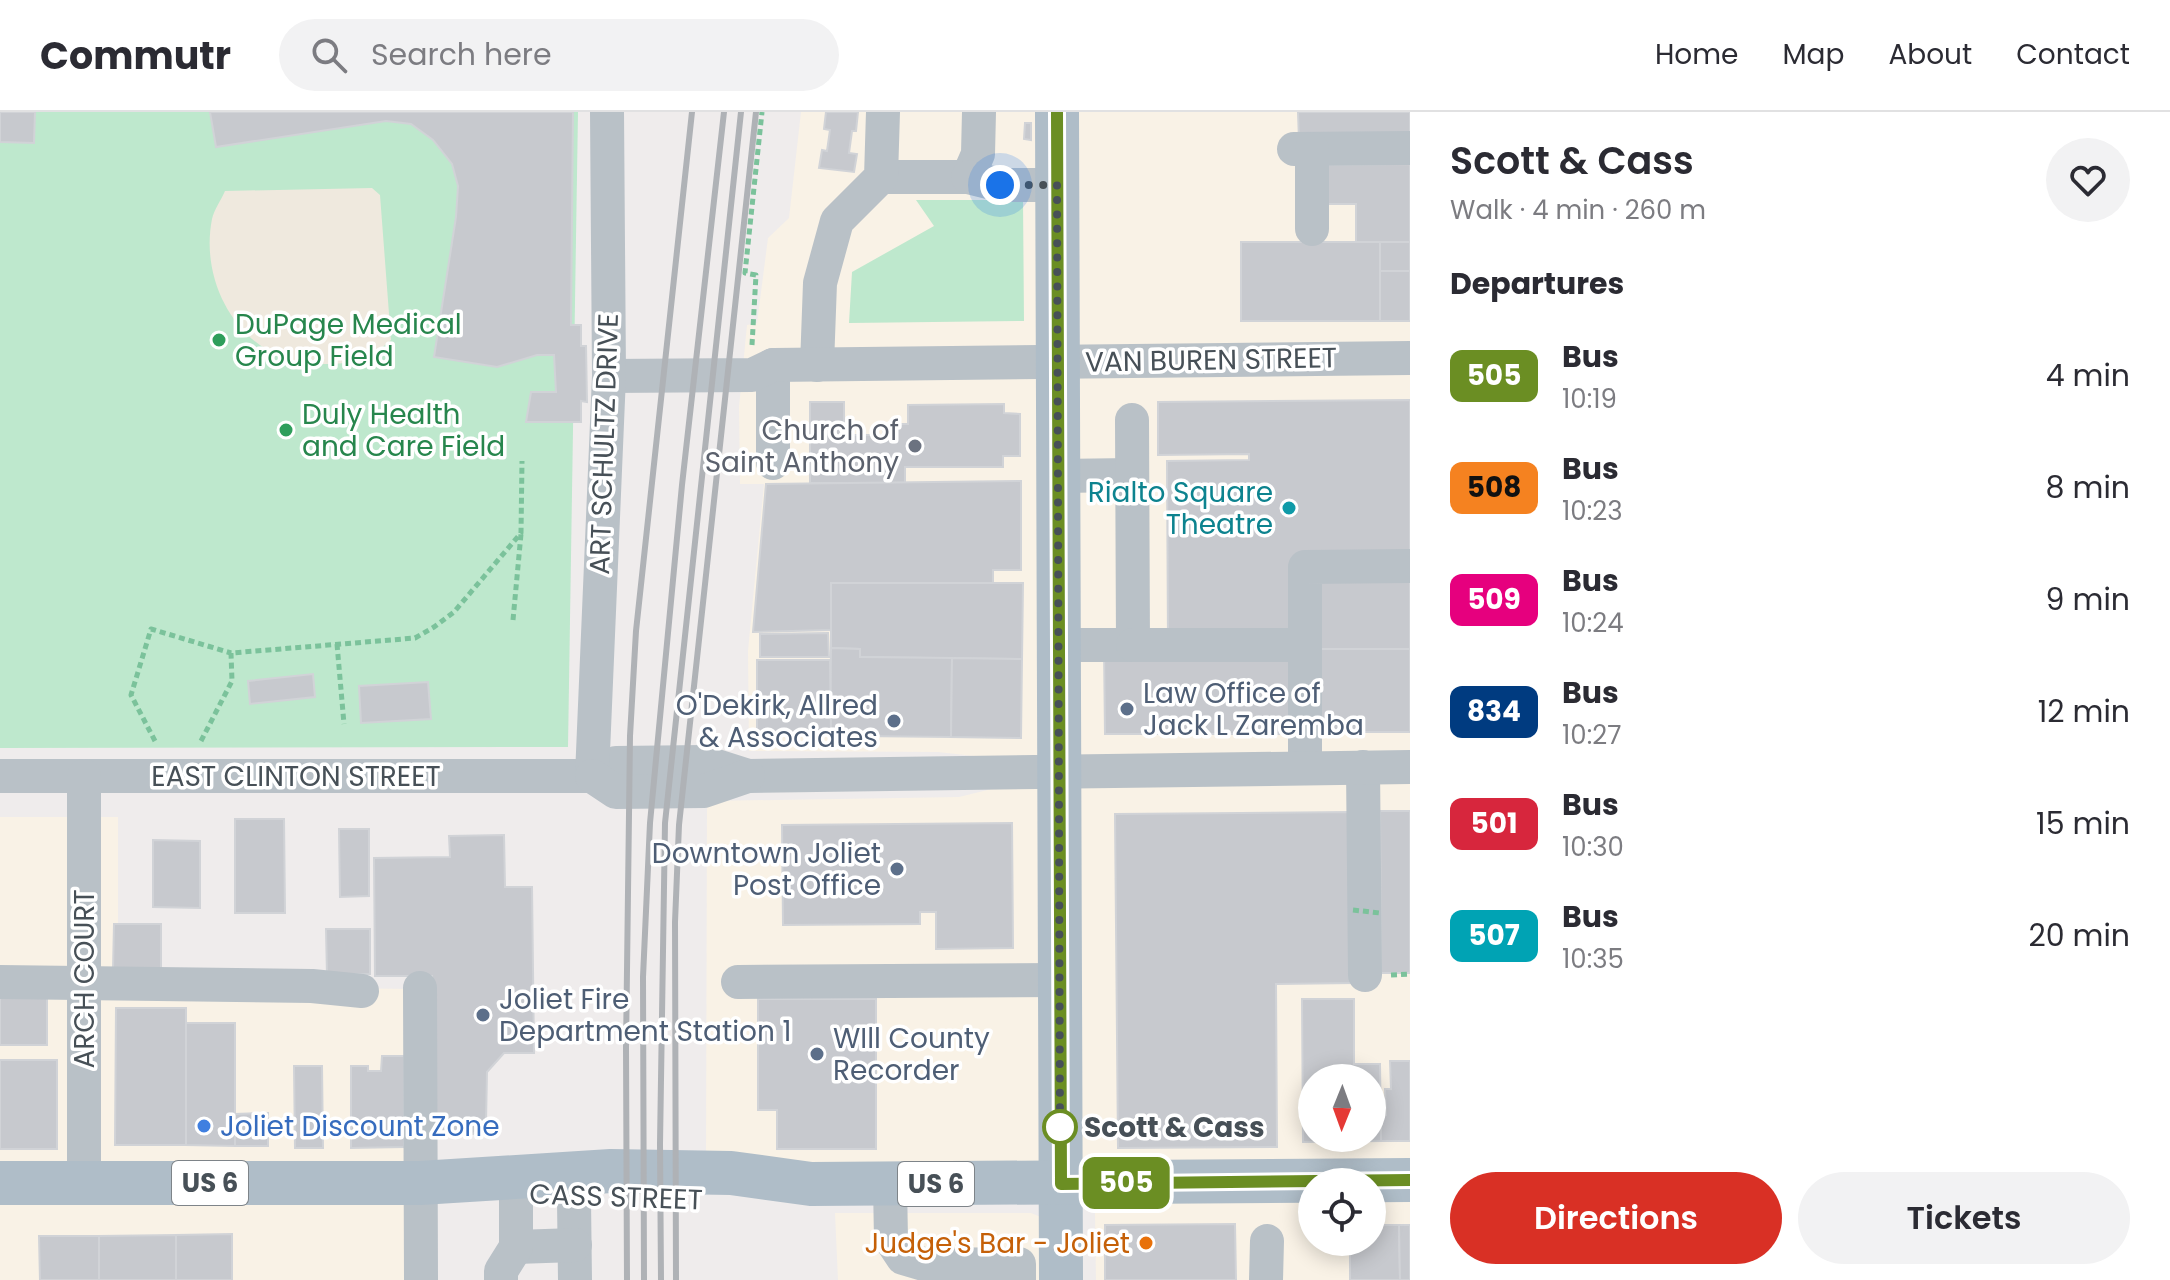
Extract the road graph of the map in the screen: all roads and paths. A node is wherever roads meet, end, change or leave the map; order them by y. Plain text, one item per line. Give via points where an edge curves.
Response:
1 (607, 112) edge
2 (762, 112) edge
3 (883, 112) edge
4 (979, 112) edge
5 (1057, 112) edge
6 (1410, 148) edge
7 (881, 177) junction
8 (968, 177) junction
9 (1057, 185) junction
10 (1312, 229) dead end
11 (1410, 358) edge
12 (762, 359) junction
13 (1057, 362) junction
14 (609, 364) junction
15 (817, 365) junction
16 (1132, 420) dead end
17 (522, 461) dead end
18 (773, 463) dead end
19 (1132, 475) junction
20 (1057, 476) junction
21 (521, 533) junction
22 (1410, 566) edge
23 (513, 620) dead end
24 (337, 644) junction
25 (1058, 645) junction
26 (1133, 645) junction
27 (1305, 645) junction
28 (231, 653) junction
29 (344, 724) dead end
30 (155, 741) dead end
31 (201, 741) dead end
32 (1363, 767) junction
33 (1410, 767) edge
34 (1305, 768) junction
35 (1058, 770) junction
36 (0, 776) edge
37 (84, 776) junction
38 (592, 776) junction
39 (1353, 910) dead end
40 (1380, 913) dead end
41 (1365, 975) dead end
42 (1059, 980) junction
43 (0, 982) edge
44 (83, 982) junction
45 (738, 982) dead end
46 (420, 988) dead end
47 (362, 991) dead end
48 (1410, 1180) edge
49 (0, 1183) edge
50 (84, 1183) junction
51 (420, 1183) junction
52 (811, 1184) junction
53 (890, 1184) junction
54 (1061, 1184) junction
55 (516, 1194) junction
56 (574, 1200) junction
57 (1267, 1241) dead end
58 (575, 1245) junction
59 (516, 1247) junction
60 (1040, 1272) edge
61 (421, 1280) edge
62 (501, 1280) edge
63 (575, 1280) edge
64 (1266, 1280) edge

1 - 14 street, ART SCHULTZ DRIVE
2 - 12 path via 745,273 756,275
3 - 7 street
4 - 8 street via 978,154
5 - 9 main road
6 - 10 street via 1303,149
7 - 8 street
7 - 15 street via 837,221 820,283
8 - 9 street via 1000,185
9 - 13 main road
11 - 13 street, VAN BUREN STREET
12 - 14 street, VAN BUREN STREET via 752,375
12 - 15 street, VAN BUREN STREET
12 - 18 street
13 - 15 street, VAN BUREN STREET
13 - 20 main road
14 - 38 street, ART SCHULTZ DRIVE
16 - 19 street
17 - 21 path
19 - 20 street
19 - 26 street
20 - 25 main road
21 - 23 path
21 - 24 path via 454,612 425,633 403,641
22 - 27 street via 1305,567
24 - 28 path
24 - 29 path
25 - 26 street
25 - 35 main road
26 - 27 street
27 - 34 street
28 - 30 path via 151,629 131,695
28 - 31 path via 232,681
32 - 33 street, EAST CLINTON STREET
32 - 34 street, EAST CLINTON STREET
32 - 41 street
34 - 35 street, EAST CLINTON STREET
35 - 38 street, EAST CLINTON STREET via 748,776 704,791 631,792 616,792
35 - 42 main road
36 - 37 street, EAST CLINTON STREET
37 - 38 street, EAST CLINTON STREET
37 - 44 street, ARCH COURT
39 - 40 path, bridge
42 - 45 street
42 - 54 main road
43 - 44 street
44 - 47 street
44 - 50 street, ARCH COURT
46 - 51 street
48 - 54 main road, CASS STREET / US 6
49 - 50 main road, CASS STREET / US 6
50 - 51 main road, CASS STREET / US 6
51 - 52 main road, CASS STREET / US 6 via 680,1171
51 - 55 main road, CASS STREET / US 6
51 - 61 street
52 - 53 main road, CASS STREET / US 6
52 - 56 main road, CASS STREET / US 6 via 723,1200
53 - 54 main road, CASS STREET / US 6
53 - 60 street via 891,1240 903,1258 927,1265
54 - 60 main road
55 - 56 main road, CASS STREET / US 6
55 - 59 street
56 - 58 street
57 - 64 street
58 - 59 street
58 - 63 street
59 - 62 street

